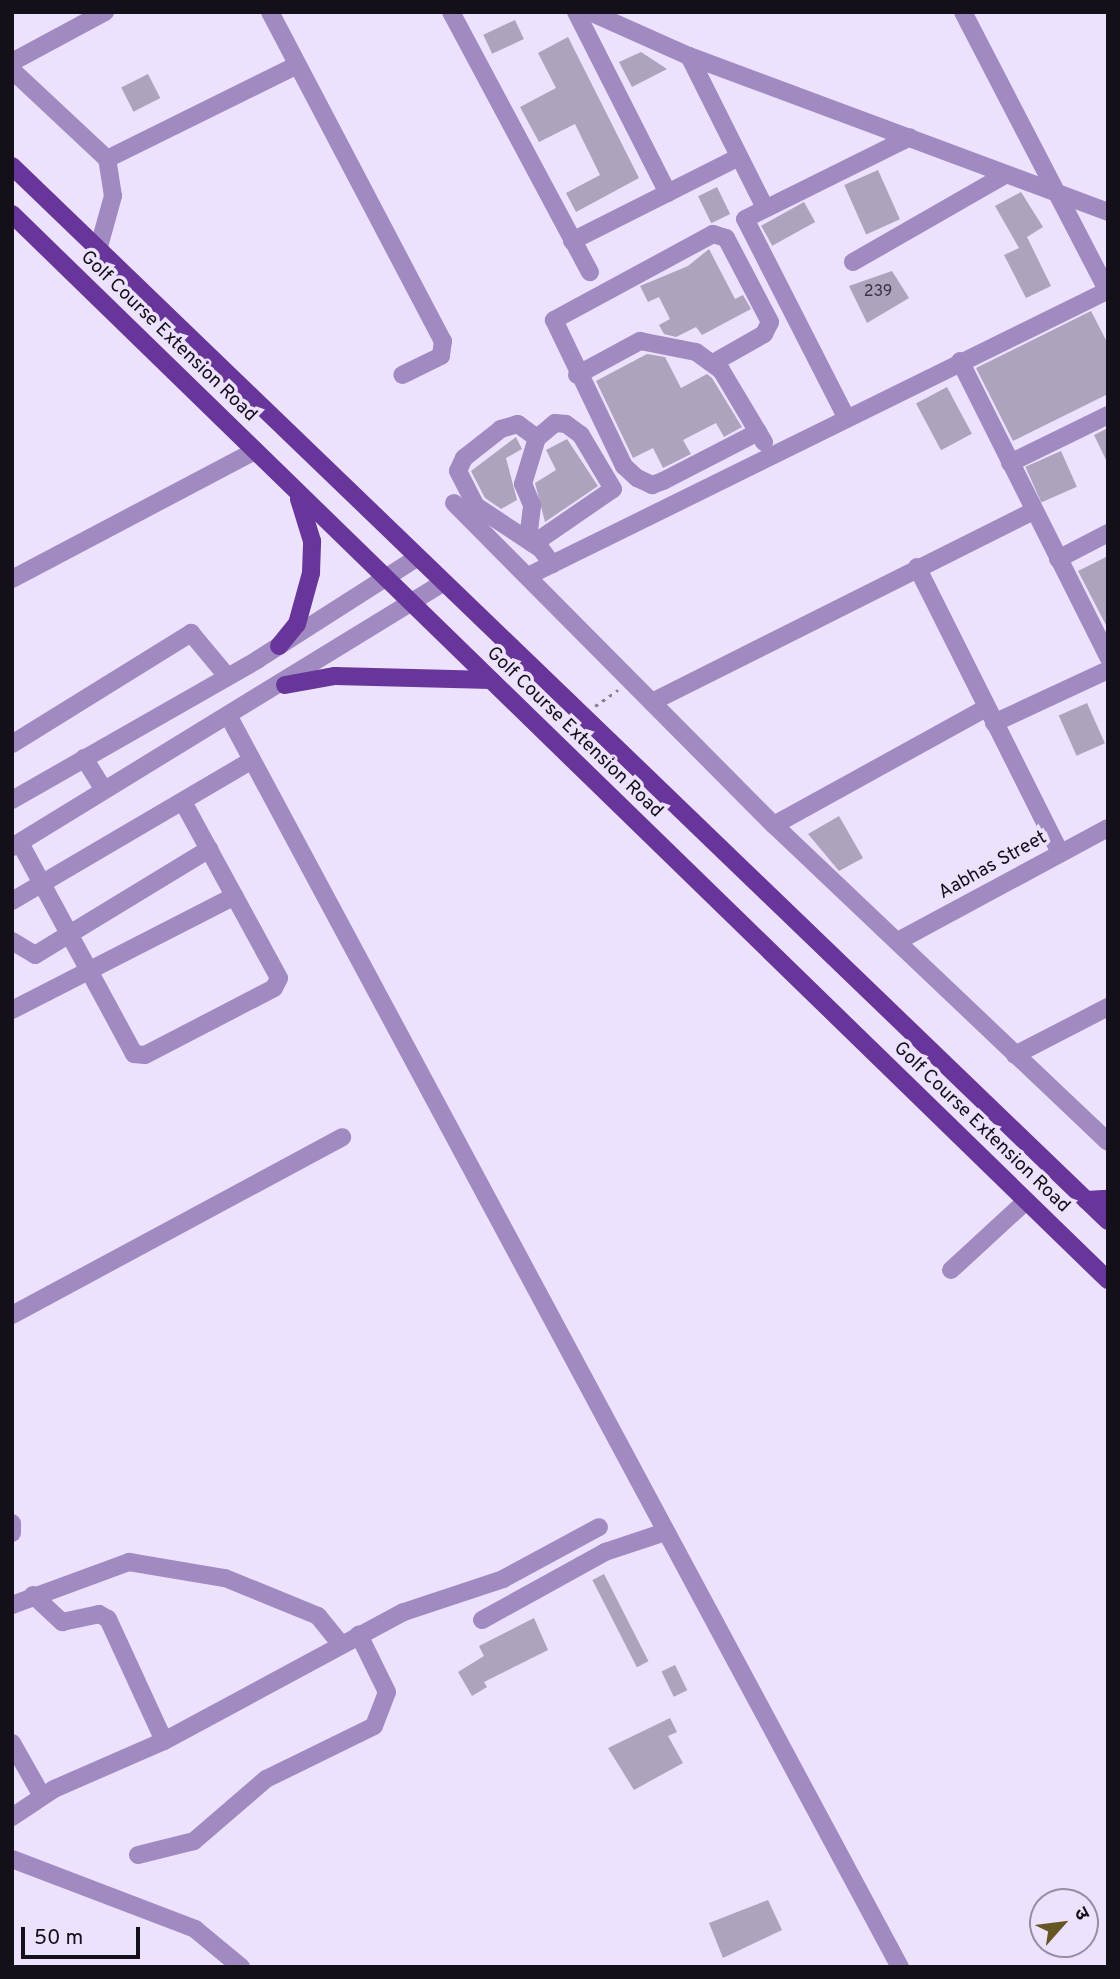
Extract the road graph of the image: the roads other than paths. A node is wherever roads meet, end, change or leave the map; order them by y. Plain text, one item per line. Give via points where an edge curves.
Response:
1 (105, 12) edge
2 (270, 12) edge
3 (451, 12) edge
4 (576, 12) edge
5 (590, 12) edge
6 (963, 12) edge
7 (689, 56) junction
8 (12, 62) edge
9 (298, 65) junction
10 (12, 70) edge
11 (911, 137) junction
12 (739, 156) junction
13 (107, 159) junction
14 (12, 166) edge
15 (1005, 175) junction
16 (1056, 190) junction
17 (668, 193) junction
18 (764, 206) junction
19 (1108, 212) edge
20 (12, 214) edge
21 (572, 241) junction
22 (98, 250) junction
23 (1092, 261) junction
24 (853, 262) dead end
25 (590, 272) dead end
26 (1108, 274) edge
27 (1107, 292) edge
28 (960, 361) junction
29 (713, 363) junction
30 (402, 375) dead end
31 (577, 375) junction
32 (1108, 415) edge
33 (846, 417) junction
34 (758, 432) junction
35 (537, 438) junction
36 (255, 451) junction
37 (771, 454) junction
38 (1010, 463) junction
39 (296, 491) junction
40 (454, 503) dead end
41 (1033, 511) junction
42 (1108, 533) edge
43 (530, 541) junction
44 (415, 559) junction
45 (1058, 559) junction
46 (552, 564) junction
47 (917, 568) junction
48 (530, 575) junction
49 (12, 579) edge
50 (386, 580) junction
51 (441, 584) junction
52 (410, 605) junction
53 (279, 646) junction
54 (1108, 657) edge
55 (1108, 670) edge
56 (227, 676) junction
57 (491, 680) junction
58 (285, 685) junction
59 (653, 702) junction
60 (228, 715) junction
61 (990, 715) junction
62 (12, 744) edge
63 (84, 758) junction
64 (252, 760) junction
65 (104, 790) junction
66 (12, 800) edge
67 (183, 802) junction
68 (774, 825) junction
69 (1108, 828) edge
70 (16, 845) edge
71 (209, 849) junction
72 (1060, 853) junction
73 (44, 881) junction
74 (235, 896) junction
75 (12, 901) edge
76 (71, 933) junction
77 (12, 941) edge
78 (898, 941) junction
79 (91, 971) junction
80 (1108, 1007) edge
81 (12, 1010) edge
82 (1015, 1055) junction
83 (342, 1137) dead end
84 (1108, 1142) edge
85 (1108, 1199) edge
86 (1086, 1200) junction
87 (1026, 1201) junction
88 (1108, 1221) edge
89 (951, 1270) dead end
90 (1107, 1277) edge
91 (12, 1315) edge
92 (12, 1523) edge
93 (599, 1527) dead end
94 (664, 1532) junction
95 (12, 1533) edge
96 (33, 1595) junction
97 (13, 1604) edge
98 (482, 1620) dead end
99 (359, 1635) junction
100 (341, 1644) junction
101 (164, 1741) junction
102 (12, 1743) edge
103 (42, 1796) junction
104 (12, 1817) edge
105 (138, 1855) dead end
106 (12, 1859) edge
107 (241, 1967) edge
108 (900, 1967) edge

1 - 8 street
2 - 9 street
3 - 21 street
4 - 17 street
5 - 7 street
6 - 16 street
7 - 11 street
7 - 12 street
9 - 13 street
9 - 30 street via 443,341 441,356
10 - 13 street
11 - 15 street
11 - 18 street
12 - 17 street
12 - 18 street
13 - 22 street via 113,196
14 - 22 main road, Golf Course Extension Road
15 - 16 street
15 - 24 street
16 - 19 street
16 - 23 street
17 - 21 street
18 - 33 street via 745,219 749,237
20 - 36 main road, Golf Course Extension Road
21 - 25 street
22 - 44 main road, Golf Course Extension Road
23 - 26 street
23 - 27 street
27 - 28 street
28 - 33 street
28 - 38 street
29 - 31 street via 688,349 640,341
29 - 31 street via 764,334 770,322 726,238 713,234 559,314 554,327
29 - 34 street
31 - 34 street via 624,466 652,485
32 - 38 street
33 - 37 street
34 - 37 street
35 - 43 street via 524,477 532,505
35 - 43 street via 518,424 501,429 464,458 458,471 476,506 501,528
35 - 43 street via 555,423 566,424 581,435 613,489
36 - 39 main road, Golf Course Extension Road
36 - 49 street
37 - 46 street
38 - 41 street
39 - 50 main road, Golf Course Extension Road
39 - 53 main road via 308,520 311,573 297,624
40 - 48 street
41 - 45 street
41 - 47 street
42 - 45 street
43 - 46 street
44 - 50 street
44 - 51 main road, Golf Course Extension Road
45 - 54 street
46 - 48 street
47 - 59 street
47 - 61 street
48 - 59 street
50 - 52 main road, Golf Course Extension Road
50 - 53 street
51 - 52 street
51 - 86 main road, Golf Course Extension Road
52 - 57 main road, Golf Course Extension Road
52 - 58 street
53 - 56 street
55 - 61 street
56 - 62 street via 191,633
56 - 63 street
57 - 58 main road via 335,677
57 - 87 main road, Golf Course Extension Road
58 - 60 street
59 - 68 street
60 - 64 street
60 - 65 street
61 - 68 street
61 - 72 street
63 - 65 street
63 - 66 street
64 - 67 street
64 - 94 street
65 - 70 street
67 - 71 street
67 - 73 street
68 - 78 street
69 - 72 street, Aabhas Street
70 - 73 street
71 - 74 street
71 - 76 street
72 - 78 street, Aabhas Street
73 - 75 street
73 - 76 street
74 - 79 street
74 - 79 street via 279,978 274,989 138,1056
76 - 77 street via 30,956
76 - 79 street
78 - 82 street
79 - 81 street
80 - 82 street
82 - 84 street
83 - 91 street
85 - 86 main road
86 - 88 main road, Golf Course Extension Road
87 - 89 street
87 - 90 main road, Golf Course Extension Road
92 - 95 street
93 - 99 street via 503,1579 447,1594
94 - 98 street via 605,1552
94 - 108 street
96 - 97 street
96 - 100 street via 129,1562 233,1581 318,1616
96 - 101 street via 62,1622 99,1614 108,1619
99 - 100 street
99 - 105 street via 387,1692 374,1726 266,1779 194,1840
100 - 101 street
101 - 103 street
102 - 103 street
103 - 104 street
106 - 107 street via 195,1930

